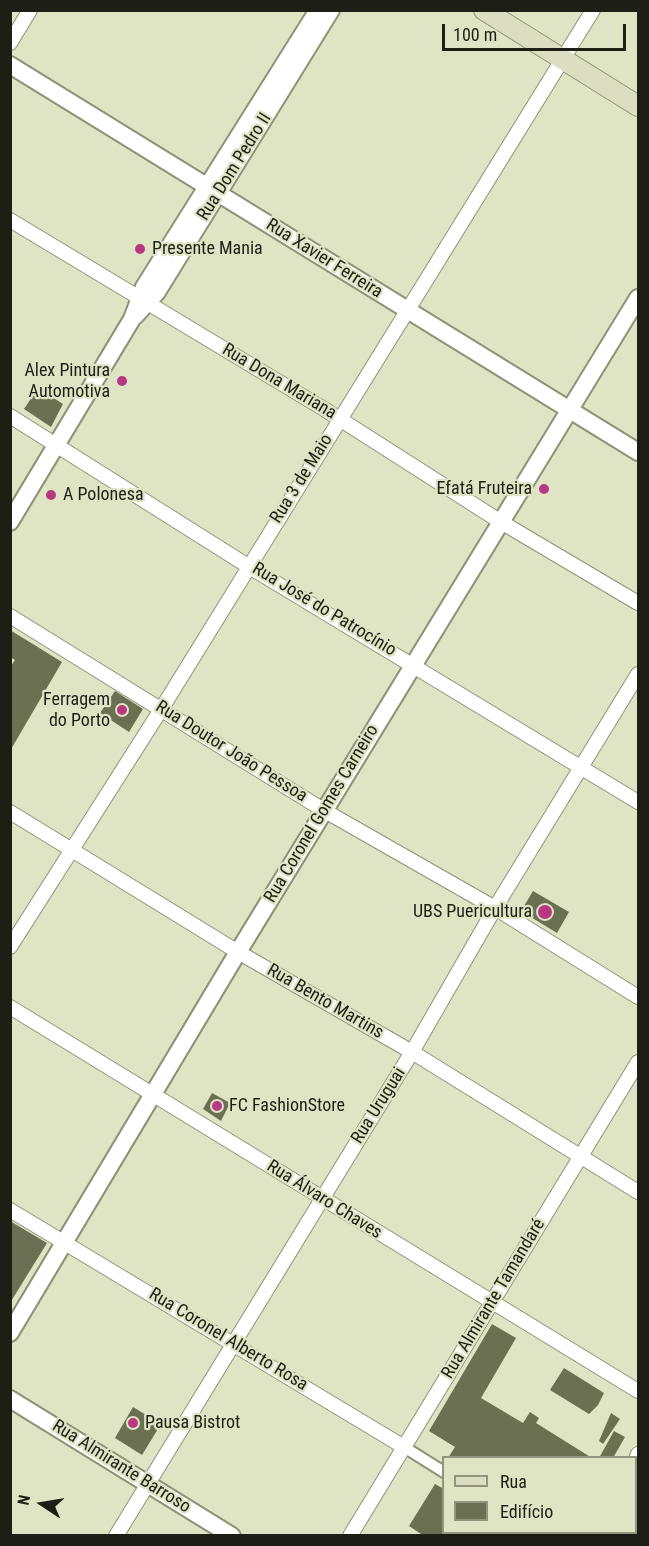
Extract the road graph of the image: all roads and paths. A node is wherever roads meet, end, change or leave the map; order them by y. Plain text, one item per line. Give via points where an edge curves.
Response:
1 (30, 10) edge
2 (318, 10) edge
3 (331, 10) edge
4 (484, 10) edge
5 (593, 10) edge
6 (10, 44) edge
7 (563, 58) junction
8 (10, 65) edge
9 (639, 106) edge
10 (213, 190) junction
11 (10, 220) edge
12 (639, 298) edge
13 (143, 301) junction
14 (408, 310) junction
15 (569, 409) junction
16 (10, 416) edge
17 (340, 418) junction
18 (58, 444) junction
19 (639, 452) edge
20 (10, 522) edge
21 (501, 522) junction
22 (248, 566) junction
23 (639, 603) edge
24 (10, 616) edge
25 (414, 664) junction
26 (639, 674) edge
27 (162, 708) junction
28 (583, 768) junction
29 (639, 802) edge
30 (325, 811) junction
31 (10, 812) edge
32 (72, 851) junction
33 (495, 908) junction
34 (10, 947) edge
35 (238, 952) junction
36 (639, 997) edge
37 (10, 1007) edge
38 (412, 1052) junction
39 (639, 1062) edge
40 (155, 1094) junction
41 (581, 1156) junction
42 (639, 1192) edge
43 (321, 1199) junction
44 (10, 1210) edge
45 (64, 1244) junction
46 (493, 1302) junction
47 (10, 1333) edge
48 (234, 1343) junction
49 (639, 1391) edge
50 (10, 1399) edge
51 (404, 1447) junction
52 (442, 1471) edge
53 (149, 1484) junction
54 (116, 1536) edge
55 (232, 1536) edge
56 (350, 1536) edge

1 - 6 street
2 - 10 street, Rua Dom Pedro II
3 - 10 street, Rua Dom Pedro II
4 - 7 main road
5 - 7 street, Rua 3 de Maio
7 - 9 main road
7 - 14 street, Rua 3 de Maio
8 - 10 street, Rua Xavier Ferreira
10 - 13 street, Rua Dom Pedro II
10 - 14 street, Rua Xavier Ferreira
11 - 13 street, Rua Dona Mariana
12 - 15 street, Rua Coronel Gomes Carneiro
13 - 17 street, Rua Dona Mariana
13 - 18 street, Rua Dom Pedro II
14 - 15 street, Rua Xavier Ferreira
14 - 17 street, Rua 3 de Maio
15 - 19 street, Rua Xavier Ferreira
15 - 21 street, Rua Coronel Gomes Carneiro
16 - 18 street, Rua José do Patrocínio
17 - 21 street, Rua Dona Mariana
17 - 22 street, Rua 3 de Maio
18 - 20 street, Rua Dom Pedro II
18 - 22 street, Rua José do Patrocínio
21 - 23 street, Rua Dona Mariana
21 - 25 street, Rua Coronel Gomes Carneiro
22 - 25 street, Rua José do Patrocínio
22 - 27 street, Rua 3 de Maio
24 - 27 street, Rua Doutor João Pessoa
25 - 28 street, Rua José do Patrocínio
25 - 30 street, Rua Coronel Gomes Carneiro
26 - 28 street, Rua Uruguai
27 - 30 street, Rua Doutor João Pessoa
27 - 32 street, Rua 3 de Maio
28 - 29 street, Rua José do Patrocínio
28 - 33 street, Rua Uruguai
30 - 33 street, Rua Doutor João Pessoa
30 - 35 street, Rua Coronel Gomes Carneiro
31 - 32 street, Rua Bento Martins
32 - 34 street, Rua 3 de Maio
32 - 35 street, Rua Bento Martins
33 - 36 street, Rua Doutor João Pessoa
33 - 38 street, Rua Uruguai
35 - 38 street, Rua Bento Martins
35 - 40 street, Rua Coronel Gomes Carneiro
37 - 40 street, Rua Álvaro Chaves
38 - 41 street, Rua Bento Martins
38 - 43 street, Rua Uruguai
39 - 41 street, Rua Almirante Tamandaré
40 - 43 street, Rua Álvaro Chaves
40 - 45 street, Rua Coronel Gomes Carneiro
41 - 42 street, Rua Bento Martins
41 - 46 street, Rua Almirante Tamandaré
43 - 46 street, Rua Álvaro Chaves
43 - 48 street, Rua Uruguai
44 - 45 street, Rua Coronel Alberto Rosa
45 - 47 street, Rua Coronel Gomes Carneiro
45 - 48 street, Rua Coronel Alberto Rosa
46 - 49 street, Rua Álvaro Chaves
46 - 51 street, Rua Almirante Tamandaré
48 - 51 street, Rua Coronel Alberto Rosa
48 - 53 street, Rua Uruguai
50 - 53 street, Rua Almirante Barroso
51 - 52 street, Rua Coronel Alberto Rosa
51 - 56 street, Rua Almirante Tamandaré
53 - 54 street, Rua Uruguai
53 - 55 street, Rua Almirante Barroso

